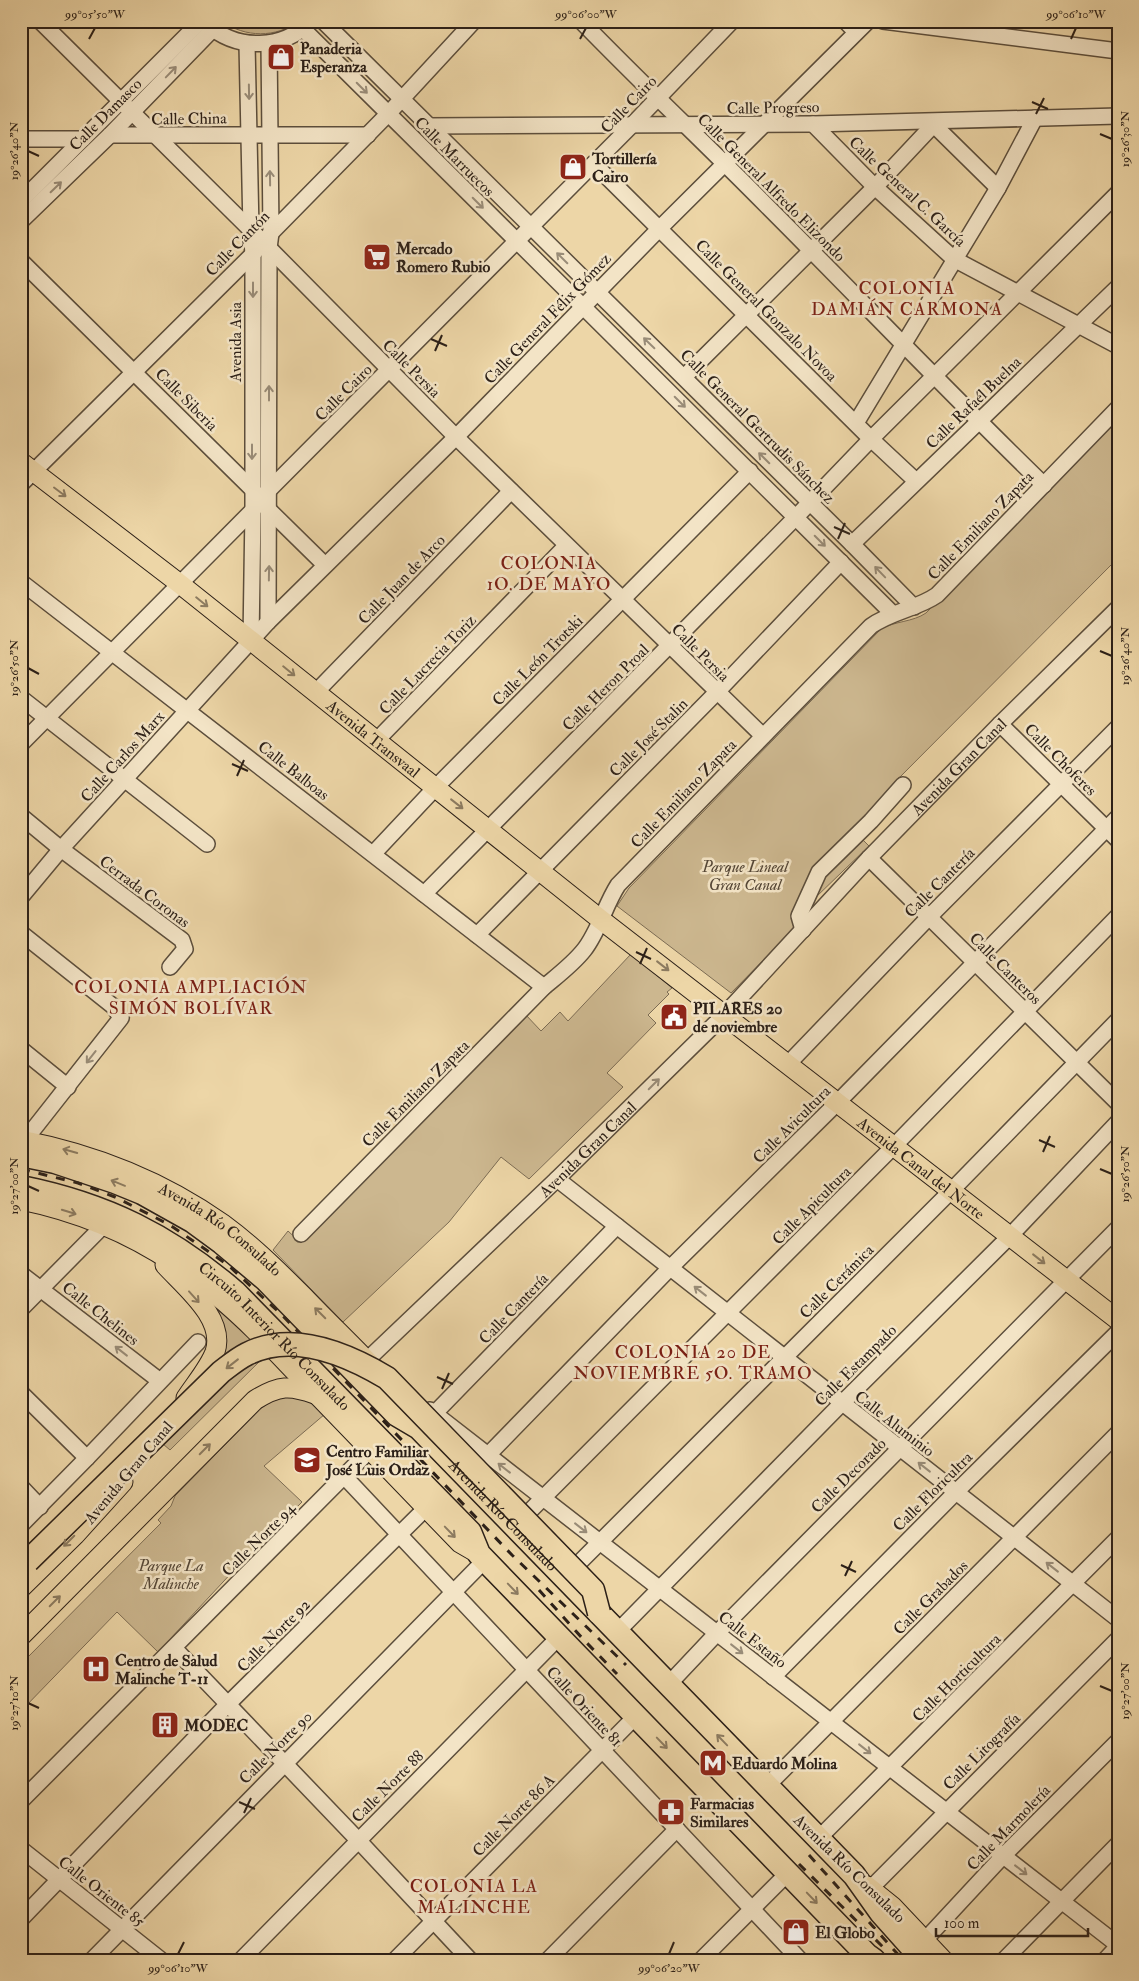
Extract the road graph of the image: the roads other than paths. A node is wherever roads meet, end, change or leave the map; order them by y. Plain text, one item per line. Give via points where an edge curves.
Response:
1 (40, 21) edge
2 (323, 21) edge
3 (474, 21) edge
4 (581, 21) edge
5 (732, 21) edge
6 (868, 21) edge
7 (883, 21) edge
8 (206, 24) edge
9 (307, 25) edge
10 (850, 26) edge
11 (247, 44) junction
12 (269, 44) junction
13 (1118, 51) edge
14 (402, 99) junction
15 (657, 99) junction
16 (126, 108) junction
17 (388, 114) junction
18 (1118, 116) edge
19 (1035, 118) junction
20 (934, 123) junction
21 (813, 124) junction
22 (762, 125) junction
23 (428, 126) junction
24 (631, 126) junction
25 (684, 126) junction
26 (250, 134) junction
27 (270, 134) junction
28 (110, 135) junction
29 (368, 135) junction
30 (156, 136) junction
31 (83, 138) junction
32 (21, 140) edge
33 (724, 163) junction
34 (594, 164) junction
35 (875, 187) junction
36 (998, 188) junction
37 (1118, 193) edge
38 (21, 201) edge
39 (21, 222) edge
40 (531, 227) junction
41 (660, 228) junction
42 (251, 230) junction
43 (268, 241) junction
44 (516, 242) junction
45 (810, 250) junction
46 (253, 254) junction
47 (954, 259) junction
48 (21, 261) edge
49 (1118, 287) edge
50 (597, 292) junction
51 (1019, 292) junction
52 (582, 307) junction
53 (745, 315) junction
54 (1079, 325) junction
55 (904, 344) junction
56 (1118, 346) edge
57 (389, 370) junction
58 (134, 372) junction
59 (934, 376) junction
60 (684, 377) junction
61 (1118, 408) edge
62 (978, 421) junction
63 (856, 423) junction
64 (456, 437) junction
65 (871, 439) junction
66 (750, 471) junction
67 (25, 472) edge
68 (916, 481) junction
69 (1044, 485) junction
70 (511, 491) junction
71 (261, 500) junction
72 (809, 503) junction
73 (796, 517) junction
74 (852, 544) junction
75 (566, 546) junction
76 (841, 562) junction
77 (325, 565) junction
78 (21, 582) edge
79 (180, 584) junction
80 (622, 598) junction
81 (914, 607) junction
82 (1118, 608) edge
83 (892, 613) junction
84 (268, 622) junction
85 (251, 640) junction
86 (670, 645) junction
87 (114, 652) junction
88 (316, 692) junction
89 (717, 692) junction
90 (21, 698) edge
91 (187, 710) junction
92 (48, 719) junction
93 (1000, 724) junction
94 (1118, 727) edge
95 (763, 736) junction
96 (376, 741) junction
97 (21, 744) edge
98 (124, 780) junction
99 (1062, 784) junction
100 (903, 785) dead end
101 (436, 788) junction
102 (21, 816) edge
103 (1118, 817) edge
104 (489, 829) junction
105 (1106, 829) junction
106 (1118, 840) edge
107 (207, 844) dead end
108 (61, 848) junction
109 (373, 854) junction
110 (869, 858) junction
111 (540, 870) junction
112 (424, 894) junction
113 (21, 897) edge
114 (1118, 916) edge
115 (929, 917) junction
116 (600, 919) junction
117 (803, 930) junction
118 (21, 933) edge
119 (477, 935) junction
120 (974, 962) junction
121 (170, 967) dead end
122 (544, 988) junction
123 (1024, 1011) junction
124 (724, 1015) junction
125 (1118, 1020) edge
126 (21, 1049) edge
127 (1076, 1062) junction
128 (788, 1064) junction
129 (68, 1087) junction
130 (837, 1103) junction
131 (1118, 1103) edge
132 (1118, 1122) edge
133 (22, 1145) edge
134 (894, 1146) junction
135 (557, 1179) junction
136 (21, 1187) edge
137 (951, 1191) junction
138 (21, 1200) edge
139 (104, 1225) junction
140 (617, 1226) junction
141 (1118, 1228) edge
142 (300, 1234) dead end
143 (1010, 1236) junction
144 (149, 1248) junction
145 (670, 1268) junction
146 (21, 1274) edge
147 (1066, 1280) junction
148 (41, 1289) junction
149 (21, 1309) edge
150 (728, 1314) junction
151 (1118, 1320) edge
152 (1118, 1332) edge
153 (266, 1333) junction
154 (331, 1335) junction
155 (198, 1342) dead end
156 (785, 1358) junction
157 (366, 1360) junction
158 (299, 1366) junction
159 (160, 1381) junction
160 (21, 1393) edge
161 (316, 1394) junction
162 (842, 1402) junction
163 (427, 1421) junction
164 (1118, 1433) edge
165 (900, 1448) junction
166 (370, 1450) junction
167 (488, 1455) junction
168 (87, 1458) junction
169 (344, 1476) junction
170 (21, 1487) edge
171 (956, 1492) junction
172 (543, 1498) junction
173 (40, 1507) junction
174 (426, 1508) junction
175 (526, 1515) dead end
176 (21, 1525) edge
177 (400, 1534) junction
178 (1014, 1538) junction
179 (1118, 1538) edge
180 (600, 1542) junction
181 (482, 1557) junction
182 (25, 1565) edge
183 (577, 1566) dead end
184 (1073, 1584) junction
185 (21, 1588) edge
186 (660, 1589) junction
187 (455, 1592) junction
188 (599, 1613) junction
189 (1118, 1619) edge
190 (617, 1632) junction
191 (717, 1633) junction
192 (21, 1636) edge
193 (559, 1637) junction
194 (1118, 1639) edge
195 (174, 1648) junction
196 (526, 1670) junction
197 (774, 1677) junction
198 (668, 1685) junction
199 (228, 1704) junction
200 (636, 1716) junction
201 (830, 1722) junction
202 (1118, 1741) edge
203 (602, 1750) junction
204 (284, 1763) junction
205 (890, 1768) junction
206 (766, 1786) junction
207 (21, 1801) edge
208 (946, 1812) junction
209 (677, 1829) junction
210 (818, 1839) junction
211 (358, 1840) junction
212 (1118, 1844) edge
213 (21, 1849) edge
214 (1003, 1856) junction
215 (788, 1873) junction
216 (60, 1880) junction
217 (862, 1882) junction
218 (1061, 1901) junction
219 (752, 1909) junction
220 (21, 1919) edge
221 (433, 1921) junction
222 (122, 1928) junction
223 (1118, 1946) edge
224 (924, 1950) edge
225 (865, 1957) edge
226 (92, 1960) edge
227 (161, 1960) edge
228 (240, 1960) edge
229 (395, 1960) edge
230 (470, 1960) edge
231 (548, 1960) edge
232 (701, 1960) edge
233 (800, 1960) edge
234 (944, 1960) edge
235 (1004, 1960) edge
236 (1104, 1960) edge

1 - 16 street, Calle Persia
2 - 14 street, Calle Marruecos
3 - 14 street, Calle Cantón
4 - 15 street, Calle General Alfredo Elizondo
5 - 15 street, Calle Cairo
6 - 10 street, Calle General Félix Gómez
7 - 13 street
8 - 11 street
8 - 16 street, Calle Damasco
9 - 12 street via 287,38
9 -> 17 street, Calle Marruecos
10 - 22 street, Calle General Félix Gómez
11 - 12 street
11 -> 26 street, Avenida Asia
12 - 27 street, Avenida Asia
14 - 17 street, Calle Cantón
14 - 23 street, Calle Marruecos
15 - 24 street, Calle Cairo
15 - 25 street, Calle General Alfredo Elizondo
16 - 28 street, Calle Damasco
16 - 30 street, Calle Persia
16 - 31 street, Calle Damasco
17 - 29 street, Calle Cantón
17 -> 44 street, Calle Marruecos
18 - 19 street, Calle Progreso
19 - 20 street, Calle Progreso
19 - 36 street
20 - 21 street, Calle Progreso
20 - 35 street
20 - 36 street
21 - 22 street, Calle Progreso
21 - 35 street, Calle General C. García
22 - 25 street, Calle Progreso
22 - 33 street, Calle General Félix Gómez
23 - 24 street, Calle Progreso
23 - 40 street, Calle Marruecos
24 - 25 street, Calle Progreso
24 - 34 street, Calle Cairo
25 - 33 street, Calle General Alfredo Elizondo
26 - 27 street, Calle China
26 - 30 street, Calle China
26 - 42 street, Avenida Asia
27 - 29 street
43 -> 27 street, Avenida Asia
28 - 30 street, Calle China
39 -> 28 street, Calle Damasco
29 - 43 street, Calle Cantón
30 - 42 street, Calle Persia
31 - 32 street
31 - 38 street, Calle Damasco
33 - 41 street, Calle General Félix Gómez
33 - 45 street, Calle General Alfredo Elizondo
34 - 40 street, Calle Cairo
34 - 41 street, Calle General Gonzalo Novoa
35 - 45 street
35 - 47 street, Calle General C. García
36 - 47 street
37 - 51 street, Calle Heron Proal
40 - 44 street, Calle Cairo
50 -> 40 street, Calle Marruecos
41 - 50 street, Calle General Félix Gómez
41 - 53 street, Calle General Gonzalo Novoa
42 - 43 street, Calle Persia
42 - 46 street, Avenida Asia
43 - 46 street, Calle Cantón
43 - 57 street, Calle Persia
71 -> 43 street, Avenida Asia
44 - 52 street, Calle Marruecos
44 - 57 street, Calle Cairo
45 - 53 street
45 - 55 street, Calle General Alfredo Elizondo
46 - 58 street, Calle Cantón
46 -> 71 street, Avenida Asia
47 - 51 street, Calle General C. García
47 - 55 street
48 - 58 street, Calle Siberia
49 - 54 street, Calle Rafaél Buelna
50 - 52 street, Calle General Félix Gómez
60 -> 50 street, Calle General Gertrudis Sánchez
51 - 54 street, Calle General C. García
51 - 59 street, Calle Heron Proal
52 - 64 street, Calle General Félix Gómez
52 -> 66 street
53 - 60 street
53 - 63 street, Calle General Gonzalo Novoa
54 - 56 street, Calle General C. García
54 - 62 street, Calle Rafaél Buelna
55 - 59 street, Calle General Alfredo Elizondo
55 - 63 street
57 - 64 street, Calle Persia
57 - 71 street, Calle Cairo
58 - 67 street, Calle Cantón
58 - 71 street, Calle Siberia
59 - 62 street, Calle General Alfredo Elizondo
59 - 65 street, Calle Heron Proal
72 -> 60 street, Calle General Gertrudis Sánchez
61 - 69 street, Calle Emiliano Zapata
62 - 68 street, Calle Rafaél Buelna
62 - 69 street, Calle General Alfredo Elizondo
63 - 65 street, Calle General Gonzalo Novoa
64 - 70 street, Calle Persia
64 - 77 street, Calle General Félix Gómez
65 - 68 street, Calle General Gonzalo Novoa
65 - 72 street, Calle Heron Proal
66 - 73 street
66 - 80 street, Calle León Trotski
67 -> 79 main road, Avenida Transvaal
68 - 74 street, Calle Rafaél Buelna
69 - 81 street, Calle Emiliano Zapata via 937,595
70 - 75 street, Calle Persia
70 - 88 street, Calle Juan de Arco
71 - 77 street, Calle Siberia
71 - 79 street, Calle Cairo
84 -> 71 street, Avenida Asia
71 - 85 street, Avenida Asia
72 - 73 street, Calle Heron Proal
72 - 74 street, Calle General Gertrudis Sánchez
73 -> 76 street
73 - 86 street, Calle Heron Proal
81 -> 74 street, Calle General Gertrudis Sánchez
75 - 80 street, Calle Persia
75 - 96 street, Calle Lucrecia Toriz
76 - 83 street
76 - 89 street, Calle José Stalin
77 - 84 street, Calle General Félix Gómez
78 - 87 street, Calle Balboas
79 -> 85 main road, Avenida Transvaal
79 - 87 street, Calle Cairo
80 - 86 street, Calle Persia
80 - 101 street, Calle León Trotski
81 - 83 street, Calle Emiliano Zapata
82 - 93 street, Avenida Gran Canal
83 - 95 street, Calle Emiliano Zapata via 871,626
84 - 85 street, Calle General Félix Gómez
85 -> 88 main road, Avenida Transvaal
85 - 91 street, Calle Carlos Marx
86 - 89 street, Calle Persia
86 - 104 street, Calle Heron Proal
87 - 91 street, Calle Balboas
87 - 92 street, Calle Cairo
88 - 96 main road, Avenida Transvaal
89 - 95 street, Calle Persia
89 - 111 street, Calle José Stalin
90 - 92 street
91 - 98 street, Calle Carlos Marx
91 - 109 street, Calle Balboas
92 - 97 street, Calle Cairo
92 - 98 street
93 - 99 street, Calle Choferes
93 - 110 street, Avenida Gran Canal
94 - 99 street, Calle Cantería
95 - 116 street, Calle Emiliano Zapata via 618,885
96 - 101 main road, Avenida Transvaal
98 - 107 street
98 - 108 street, Calle Carlos Marx
99 - 105 street, Calle Choferes
99 - 115 street, Calle Cantería
100 - 117 street, Avenida Gran Canal via 819,872 799,916
101 -> 104 main road, Avenida Transvaal
101 - 109 street, Calle León Trotski
102 - 108 street
103 - 105 street, Calle Avicultura
104 - 111 main road, Avenida Transvaal
104 - 112 street, Calle Heron Proal
105 - 106 street, Calle Choferes
105 - 120 street, Calle Avicultura
108 - 113 street, Calle Carlos Marx
108 - 121 street, Cerrada Coronas via 182,940 185,949
109 - 112 street, Calle Balboas
110 - 115 street, Calle Canteros
110 - 117 street, Avenida Gran Canal
111 - 116 main road, Avenida Transvaal
111 - 119 street, Calle José Stalin
112 - 119 street, Calle Balboas
114 - 123 street, Calle Apicultura
115 - 120 street, Calle Canteros
115 - 128 street, Calle Cantería
116 - 122 street, Calle Emiliano Zapata via 584,951
116 -> 124 main road, Avenida Transvaal
117 - 124 street, Avenida Gran Canal
118 -> 129 street via 114,1007 121,1018
119 - 122 street, Calle Balboas
120 - 123 street, Calle Canteros
120 - 130 street, Calle Avicultura
122 - 142 street, Calle Emiliano Zapata
123 - 127 street, Calle Canteros
123 - 134 street, Calle Apicultura
124 - 128 main road, Avenida Canal del Norte
135 -> 124 street, Avenida Gran Canal
125 - 127 street, Calle Cerámica
126 - 129 street
127 - 131 street, Calle Canteros
127 - 137 street, Calle Cerámica
128 - 130 main road, Avenida Canal del Norte
129 - 133 street
130 - 134 main road, Avenida Canal del Norte
130 - 145 street, Calle Avicultura
132 - 143 street, Calle Estampado
154 -> 133 highway, Circuito Interior Río Consulado via 298,1301 200,1226 171,1208 142,1193
134 - 137 main road, Avenida Canal del Norte
134 - 150 street, Calle Apicultura
135 - 140 street, Calle Aluminio
135 - 157 street, Avenida Gran Canal
136 - 153 highway, Circuito Interior Río Consulado via 81,1201 146,1229 180,1249 216,1275
137 - 143 main road, Avenida Canal del Norte
137 - 156 street, Calle Cerámica
138 -> 139 main road via 69,1211
139 - 144 main road
139 - 148 street
140 - 145 street, Calle Aluminio
140 - 163 street, Calle Cantería
141 - 147 street, Calle Decorado
143 -> 147 main road, Avenida Canal del Norte
143 - 162 street, Calle Estampado
144 - 153 main road via 174,1262
144 -> 185 main road, Avenida Gran Canal via 211,1318 218,1339 214,1354 167,1430 144,1459 75,1535
150 -> 145 street, Calle Aluminio
145 - 167 street, Calle Avicultura
146 - 148 street, Calle Chelines
147 - 151 main road, Avenida Canal del Norte
147 - 165 street, Calle Decorado
148 - 149 street
159 -> 148 street, Calle Chelines
150 - 156 street, Calle Aluminio
150 - 172 street, Calle Apicultura
152 - 171 street, Calle Floricultra
153 - 158 highway, Circuito Interior Río Consulado
154 - 157 main road, Avenida Río Consulado
154 - 163 highway, Circuito Interior Río Consulado via 397,1415
155 - 159 street
156 - 162 street, Calle Aluminio
156 - 180 street, Calle Cerámica
157 - 163 main road, Avenida Río Consulado
158 - 161 main road
158 - 181 highway, Circuito Interior Río Consulado via 470,1532
159 - 168 street
160 - 168 street
161 - 166 main road
192 -> 161 main road via 256,1400 280,1388
162 - 165 street, Calle Aluminio
162 - 186 street, Calle Estampado
163 - 167 street, Calle Estaño
163 - 188 highway, Avenida Río Consulado
164 - 178 street, Calle Grabados
171 -> 165 street, Calle Aluminio
165 - 191 street, Calle Decorado
166 - 169 street, Calle Norte 94
166 - 174 main road
172 -> 167 street, Calle Estaño
168 - 173 street
169 - 177 street, Calle Oriente 81
169 - 195 street, Calle Norte 94
170 - 173 street
171 - 178 street, Calle Aluminio
171 - 197 street, Calle Floricultra
172 - 175 street, Calle Apicultura
172 -> 180 street, Calle Estaño
173 - 176 street
174 - 177 street, Calle Norte 92
174 -> 181 main road via 460,1543
177 - 187 street, Calle Oriente 81
177 - 199 street, Calle Norte 92
184 -> 178 street, Calle Aluminio
178 - 201 street, Calle Grabados
179 - 184 street, Calle Horticultura
180 - 183 street, Calle Cerámica
180 - 186 street, Calle Estaño
181 - 187 street, Calle Norte 90
181 -> 193 highway
188 -> 182 highway, bridge via 594,1590 387,1378 342,1354 297,1345 277,1345 248,1353 221,1372
184 - 189 street, Calle Aluminio
184 - 205 street, Calle Horticultura
186 - 190 street, Calle Estampado
186 - 191 street, Calle Estaño
187 - 196 street, Calle Oriente 81
187 - 204 street, Calle Norte 90
188 - 190 highway, Avenida Río Consulado
190 - 198 highway, Avenida Río Consulado
191 -> 197 street, Calle Estaño
191 - 198 street, Calle Decorado
193 - 196 street, Calle Norte 88
193 - 200 highway
194 - 208 street, Calle Litografía
195 - 199 street
195 - 207 street, Calle Norte 94
196 - 203 street, Calle Oriente 81
196 - 211 street, Calle Norte 88
197 - 201 street, Calle Estaño
206 -> 198 highway, Avenida Río Consulado
199 - 204 street
199 - 216 street, Calle Norte 92
200 - 203 street, Calle Norte 86 A
200 -> 215 highway
201 -> 205 street, Calle Estaño
201 - 206 street, Calle Grabados
202 - 214 street, Calle Marmolería
203 - 209 street, Calle Oriente 81
203 - 221 street, Calle Norte 86 A
204 - 211 street
204 - 222 street, Calle Norte 90
205 - 208 street, Calle Estaño
205 - 210 street, Calle Horticultura
206 - 210 highway, Avenida Río Consulado
208 - 214 street, Calle Estaño
208 - 217 street, Calle Litografía
209 - 219 street, Calle Oriente 81
209 - 231 street
210 - 217 highway, Avenida Río Consulado
211 - 221 street
211 - 228 street, Calle Norte 88
212 - 218 street
213 - 216 street, Calle Oriente 85
214 -> 218 street, Calle Estaño
214 - 224 street, Calle Marmolería
215 - 219 street
215 -> 225 highway
216 - 220 street, Calle Norte 92
216 - 222 street, Calle Oriente 85
217 - 224 highway via 882,1913
218 - 223 street, Calle Estaño
218 - 235 street
219 - 232 street
219 - 233 street, Calle Oriente 81
221 - 229 street, Calle Norte 86 A
221 - 230 street
222 - 226 street, Calle Norte 90
222 - 227 street, Calle Oriente 85
223 - 236 street
224 - 234 main road

